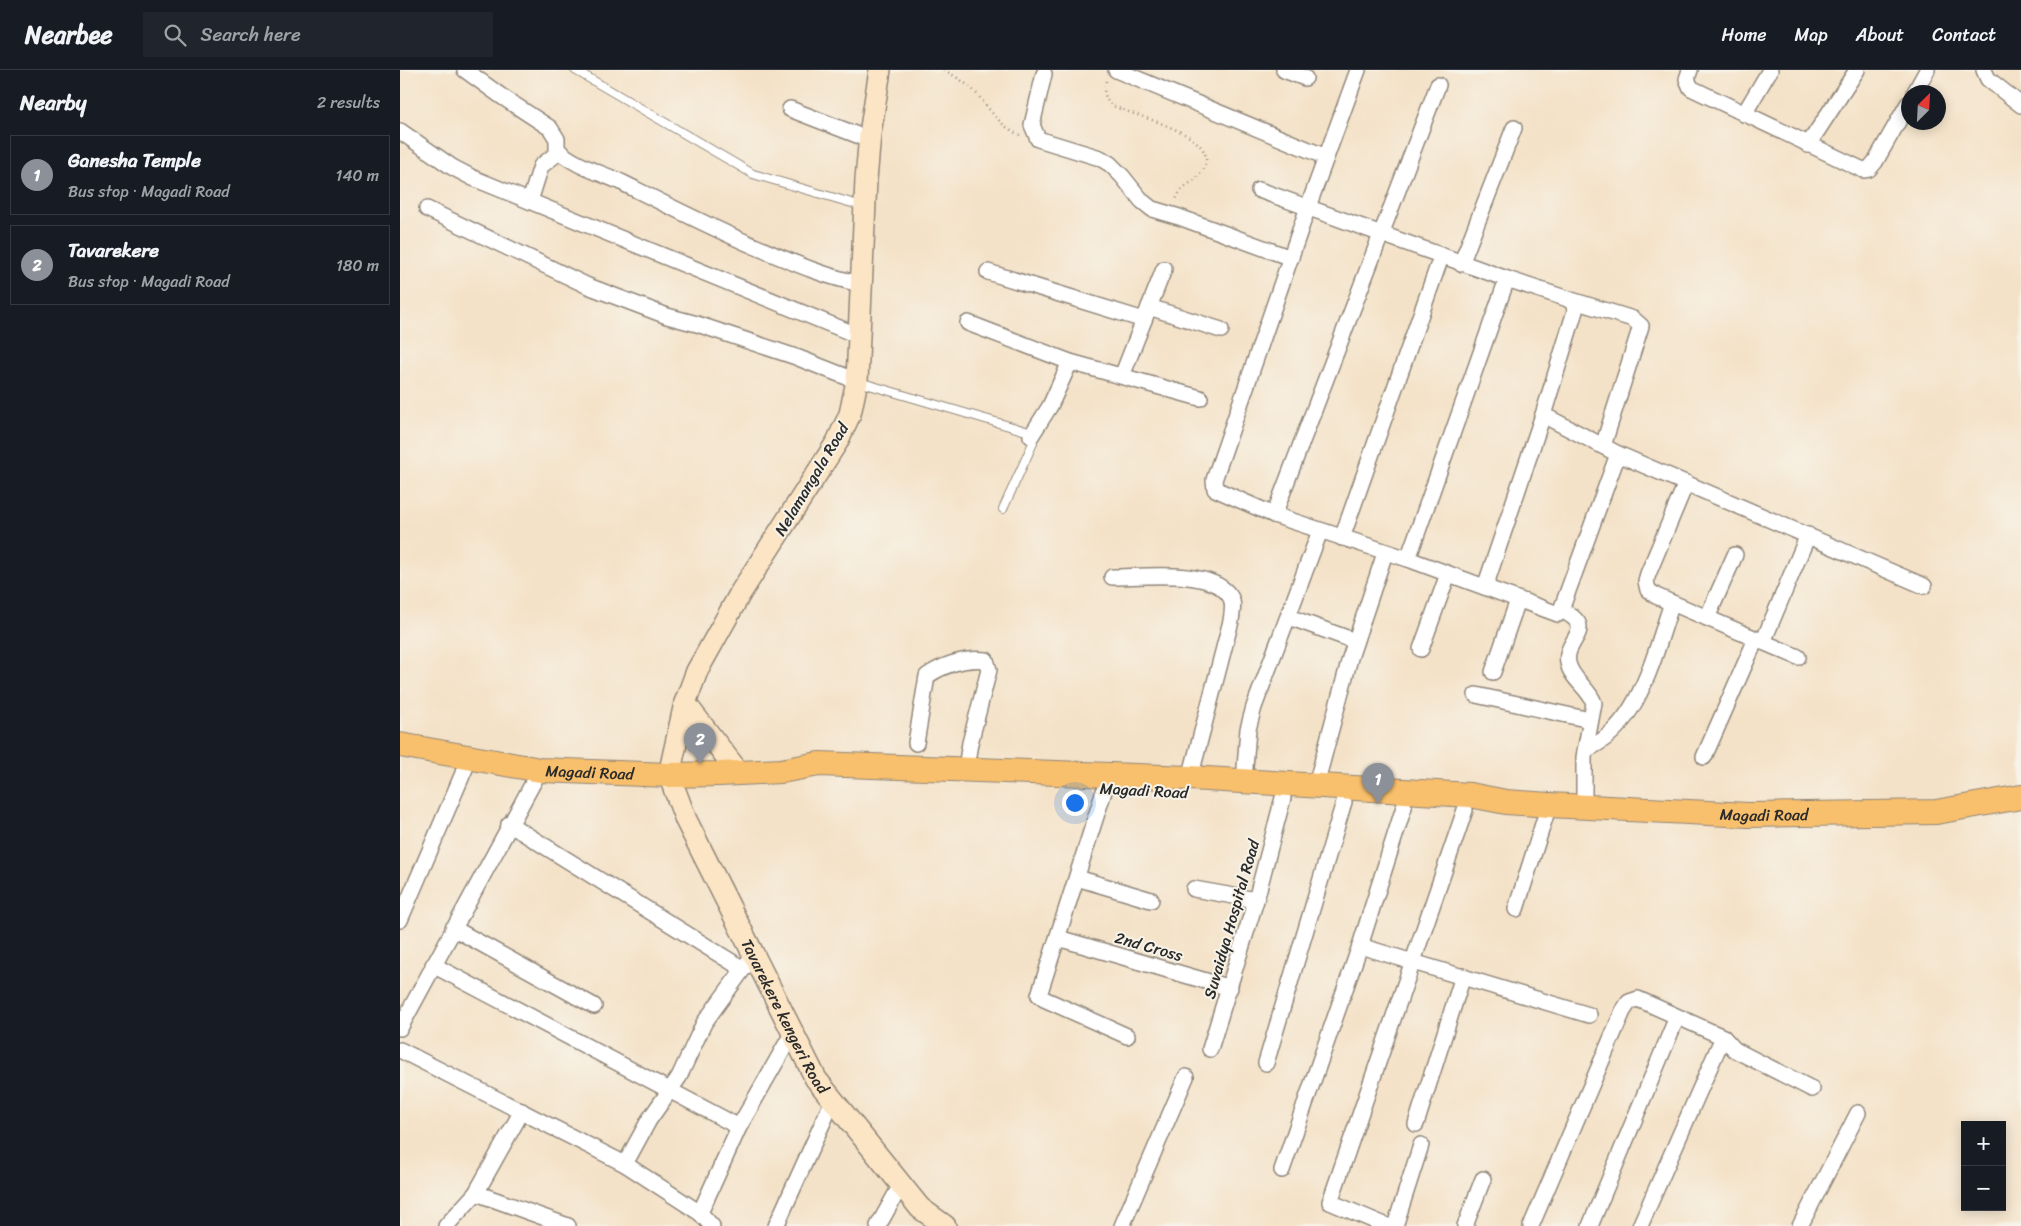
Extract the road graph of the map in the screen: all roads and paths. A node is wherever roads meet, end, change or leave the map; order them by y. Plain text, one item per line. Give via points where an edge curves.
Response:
1 (465, 70) edge
2 (575, 70) edge
3 (880, 70) edge
4 (944, 70) edge
5 (1284, 70) edge
6 (1358, 70) edge
7 (1690, 70) edge
8 (1770, 70) edge
9 (1857, 70) edge
10 (1928, 70) edge
11 (1984, 70) edge
12 (1044, 74) dead end
13 (1111, 74) edge
14 (1305, 78) dead end
15 (1438, 85) dead end
16 (1919, 85) edge
17 (2021, 105) edge
18 (790, 109) dead end
19 (1744, 114) junction
20 (1901, 116) edge
21 (1514, 128) dead end
22 (400, 131) edge
23 (1038, 139) junction
24 (870, 140) junction
25 (1808, 145) junction
26 (559, 152) junction
27 (1326, 157) junction
28 (1259, 190) dead end
29 (530, 202) junction
30 (865, 207) junction
31 (1308, 207) junction
32 (427, 209) dead end
33 (1179, 217) junction
34 (1381, 234) junction
35 (1441, 257) junction
36 (1290, 258) junction
37 (1461, 264) junction
38 (1164, 269) dead end
39 (988, 272) dead end
40 (1508, 279) junction
41 (861, 284) junction
42 (1568, 299) junction
43 (1146, 314) junction
44 (968, 323) dead end
45 (1221, 330) dead end
46 (859, 336) junction
47 (1070, 362) junction
48 (1122, 376) junction
49 (857, 381) junction
50 (1200, 398) dead end
51 (1543, 415) junction
52 (1032, 436) junction
53 (1603, 446) junction
54 (1618, 454) junction
55 (1686, 483) junction
56 (1003, 509) dead end
57 (1274, 515) junction
58 (1320, 531) junction
59 (1808, 535) junction
60 (1342, 538) junction
61 (1385, 552) junction
62 (1735, 555) dead end
63 (1408, 560) junction
64 (1448, 574) junction
65 (1112, 577) dead end
66 (1924, 586) dead end
67 (1485, 587) junction
68 (1518, 600) junction
69 (1672, 603) junction
70 (1561, 610) junction
71 (1289, 617) junction
72 (1707, 618) junction
73 (1759, 640) junction
74 (1355, 641) junction
75 (1421, 649) dead end
76 (1798, 657) dead end
77 (1493, 672) dead end
78 (1476, 696) dead end
79 (684, 703) junction
80 (1590, 720) junction
81 (916, 743) dead end
82 (400, 745) edge
83 (1585, 750) junction
84 (470, 757) junction
85 (1704, 757) dead end
86 (966, 768) junction
87 (540, 770) junction
88 (739, 773) junction
89 (887, 773) junction
90 (669, 775) junction
91 (1190, 778) junction
92 (1244, 781) junction
93 (1316, 786) junction
94 (1105, 788) junction
95 (2021, 797) edge
96 (1283, 798) junction
97 (1344, 802) junction
98 (1506, 802) junction
99 (1549, 805) junction
100 (1404, 807) junction
101 (1584, 807) junction
102 (1465, 810) junction
103 (509, 824) junction
104 (1077, 878) junction
105 (1194, 889) dead end
106 (1151, 900) dead end
107 (1256, 900) junction
108 (1516, 909) dead end
109 (400, 920) edge
110 (453, 928) junction
111 (1058, 938) junction
112 (1360, 946) junction
113 (748, 961) junction
114 (1414, 961) junction
115 (433, 965) junction
116 (1463, 976) junction
117 (1230, 988) junction
118 (594, 1006) dead end
119 (1589, 1014) dead end
120 (1677, 1017) junction
121 (400, 1028) edge
122 (793, 1032) junction
123 (1127, 1036) dead end
124 (1723, 1038) junction
125 (1210, 1049) dead end
126 (400, 1050) edge
127 (1266, 1063) dead end
128 (1186, 1077) dead end
129 (1812, 1089) dead end
130 (670, 1090) junction
131 (833, 1100) junction
132 (522, 1112) junction
133 (1858, 1113) dead end
134 (1416, 1124) dead end
135 (739, 1127) junction
136 (1421, 1145) dead end
137 (625, 1164) junction
138 (1282, 1170) dead end
139 (1483, 1179) dead end
140 (901, 1185) junction
141 (476, 1193) junction
142 (1359, 1220) edge
143 (708, 1222) edge
144 (446, 1226) edge
145 (568, 1226) edge
146 (776, 1226) edge
147 (878, 1226) edge
148 (945, 1226) edge
149 (1122, 1226) edge
150 (1386, 1226) edge
151 (1395, 1226) edge
152 (1465, 1226) edge
153 (1531, 1226) edge
154 (1590, 1226) edge
155 (1640, 1226) edge
156 (1800, 1226) edge

1 - 26 street via 550,128 557,138 556,149
2 - 30 lane via 752,174
3 - 24 main road, Nelamangala Road
4 - 23 path via 976,93 994,118 1016,133
5 - 14 street
6 - 27 street
7 - 19 street via 1687,80 1691,88
8 - 19 street
9 - 25 street
10 - 16 street
11 - 17 street via 1988,79
12 - 23 street via 1032,125
13 - 27 street
13 - 33 path via 1104,93 1109,104 1178,131 1199,143 1206,164 1198,177 1180,191 1176,206
15 - 34 street
18 - 24 street
19 - 25 street
20 - 25 street via 1869,169 1856,168
21 - 37 street
22 - 29 street via 452,168
23 - 33 street via 1100,158 1117,170 1148,207
24 - 30 main road, Nelamangala Road
26 - 29 street via 541,166
26 - 41 street via 566,159 722,232 806,268
27 - 31 street
28 - 31 street
29 - 46 street
30 - 41 main road, Nelamangala Road
31 - 34 street
31 - 36 street
32 - 49 street via 604,293 796,357
33 - 36 street
34 - 35 street
34 - 57 street
35 - 37 street
35 - 60 street
36 - 57 street via 1213,485 1220,493
37 - 40 street
38 - 43 street
39 - 43 street
40 - 42 street
40 - 63 street
41 - 46 main road, Nelamangala Road
42 - 51 street via 1574,304 1573,321
42 - 53 street via 1633,319 1641,326
43 - 45 street
43 - 48 street
44 - 47 street
46 - 49 main road, Nelamangala Road
47 - 48 street
47 - 52 street
48 - 50 street
49 - 52 lane via 1019,427
49 - 79 main road, Nelamangala Road via 850,414 837,442 741,592
51 - 53 street
51 - 67 street
52 - 56 lane via 1030,451
53 - 54 street
54 - 55 street
54 - 70 street
55 - 59 street
55 - 69 street via 1646,581 1650,593
57 - 58 street
58 - 60 street
58 - 71 street
59 - 66 street
59 - 73 street
60 - 61 street
61 - 63 street
61 - 74 street
62 - 72 street
63 - 64 street
64 - 67 street
64 - 75 street
65 - 91 street via 1184,576 1204,579 1219,585 1230,595 1231,621
67 - 68 street
68 - 70 street via 1556,614
68 - 77 street
69 - 72 street
69 - 83 street via 1634,705 1605,740
70 - 80 street via 1576,618 1579,624 1568,664 1592,697 1594,703
71 - 74 street
71 - 92 street via 1254,707 1248,729
72 - 73 street
73 - 76 street
73 - 85 street
74 - 93 street
78 - 80 street
79 - 88 main road
79 - 90 main road, Nelamangala Road
80 - 83 street
81 - 86 street via 927,676 941,667 972,658 986,660 990,670
82 - 84 main road, Magadi Road
83 - 101 street
84 - 87 main road, Magadi Road
84 - 109 street
86 - 89 main road, Magadi Road
86 - 91 main road, Magadi Road
87 - 90 main road, Magadi Road
87 - 103 street
88 - 89 main road, Magadi Road via 781,770 816,777
88 - 90 main road, Magadi Road
89 - 94 main road, Magadi Road
90 - 113 main road, Tavarekere kengeri Road
91 - 92 main road, Magadi Road
92 - 93 main road, Magadi Road
93 - 98 main road, Magadi Road via 1470,795
94 - 96 main road, Magadi Road
94 - 104 street
95 - 101 main road, Magadi Road via 1936,812 1748,815
96 - 97 main road, Magadi Road
96 - 107 street, Suvaidya Hospital Road
97 - 100 main road, Magadi Road
97 - 127 street
98 - 99 main road, Magadi Road
98 - 102 main road, Magadi Road
99 - 101 main road, Magadi Road
99 - 108 street
100 - 102 main road, Magadi Road
100 - 112 street
102 - 114 street
103 - 110 street
103 - 113 street
104 - 106 street
104 - 111 street
105 - 107 street
107 - 117 street, Suvaidya Hospital Road
110 - 115 street
110 - 118 street
111 - 117 street, 2nd Cross
111 - 123 street via 1039,995
112 - 114 street
112 - 138 street
113 - 122 main road, Tavarekere kengeri Road
113 - 130 street via 704,1023
114 - 116 street
114 - 142 street via 1330,1202
115 - 121 street
115 - 130 street
116 - 119 street
116 - 134 street
117 - 125 street, Suvaidya Hospital Road
120 - 124 street
120 - 153 street via 1638,999 1629,1002
120 - 154 street
122 - 131 main road, Tavarekere kengeri Road via 816,1079
122 - 135 street
124 - 129 street via 1735,1050
124 - 155 street
126 - 132 street
128 - 149 street
130 - 135 street
130 - 137 street
131 - 140 main road, Tavarekere kengeri Road
131 - 146 street
132 - 137 street
132 - 141 street
133 - 156 street
135 - 143 street
136 - 151 street
137 - 143 street
139 - 152 street
140 - 147 street
140 - 148 main road, Tavarekere kengeri Road via 920,1208
141 - 144 street
141 - 145 street
142 - 150 street

